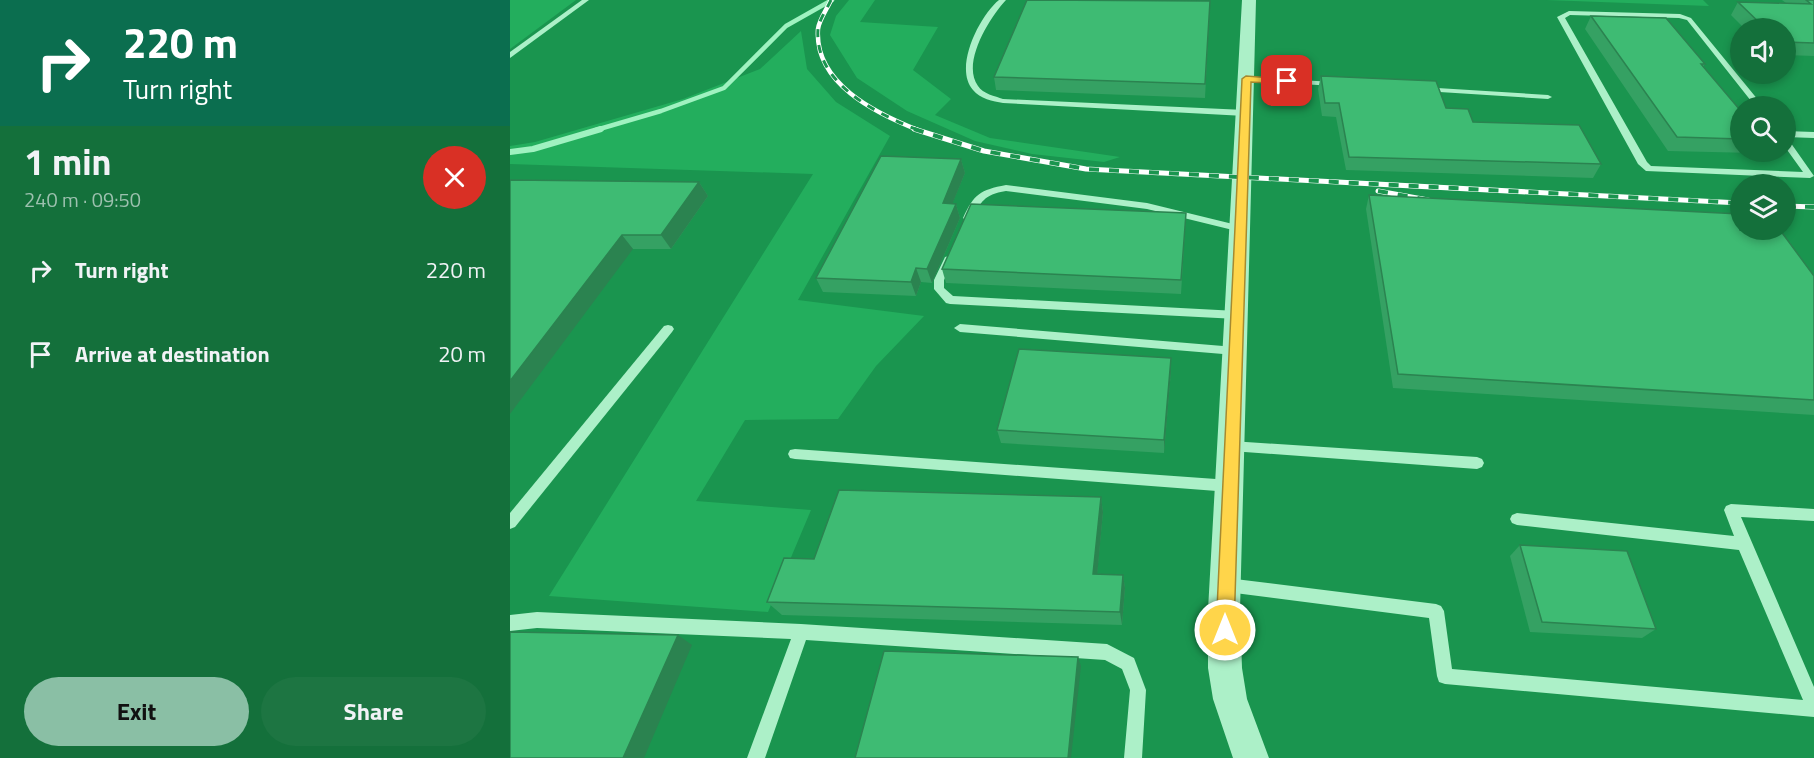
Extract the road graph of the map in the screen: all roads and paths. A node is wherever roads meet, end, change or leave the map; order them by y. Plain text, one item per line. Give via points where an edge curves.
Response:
1 (586, 0) edge
2 (1003, 0) edge
3 (1249, 0) edge
4 (510, 56) edge
5 (1246, 79) junction
6 (1350, 85) edge
7 (1408, 88) edge
8 (1751, 96) edge
9 (1548, 97) dead end
10 (1245, 113) junction
11 (1796, 134) edge
12 (1814, 135) edge
13 (1796, 156) edge
14 (1240, 229) junction
15 (962, 230) edge
16 (953, 250) edge
17 (1237, 315) junction
18 (960, 328) dead end
19 (668, 329) dead end
20 (1236, 351) junction
21 (1231, 446) junction
22 (795, 454) dead end
23 (1477, 463) dead end
24 (1230, 486) junction
25 (1814, 515) edge
26 (1517, 519) dead end
27 (510, 523) edge
28 (1744, 544) junction
29 (1226, 585) junction
30 (510, 623) edge
31 (801, 632) junction
32 (1814, 707) edge
33 (756, 758) edge
34 (1133, 758) edge
35 (1251, 758) edge

1 - 4 lane
2 - 10 lane via 994,5 971,56 969,73 973,86 983,95 1003,101
3 - 5 street
5 - 6 lane
5 - 10 street
7 - 9 lane
8 - 13 lane via 1689,19 1569,13 1561,17 1649,169 1810,175
10 - 14 street
11 - 12 lane
14 - 15 lane via 1147,206 1006,188 984,191
14 - 17 street
16 - 17 lane via 939,280 939,289 950,300
17 - 20 street
18 - 20 lane
19 - 27 lane
20 - 21 street
21 - 23 lane
21 - 24 street
22 - 24 lane
24 - 29 street
25 - 28 lane via 1731,510
26 - 28 lane
28 - 32 lane
29 - 32 lane via 1436,611 1445,676
29 - 35 street via 1225,668 1230,699
30 - 31 lane via 537,620
31 - 33 lane
31 - 34 lane via 1107,652 1128,664 1138,690

